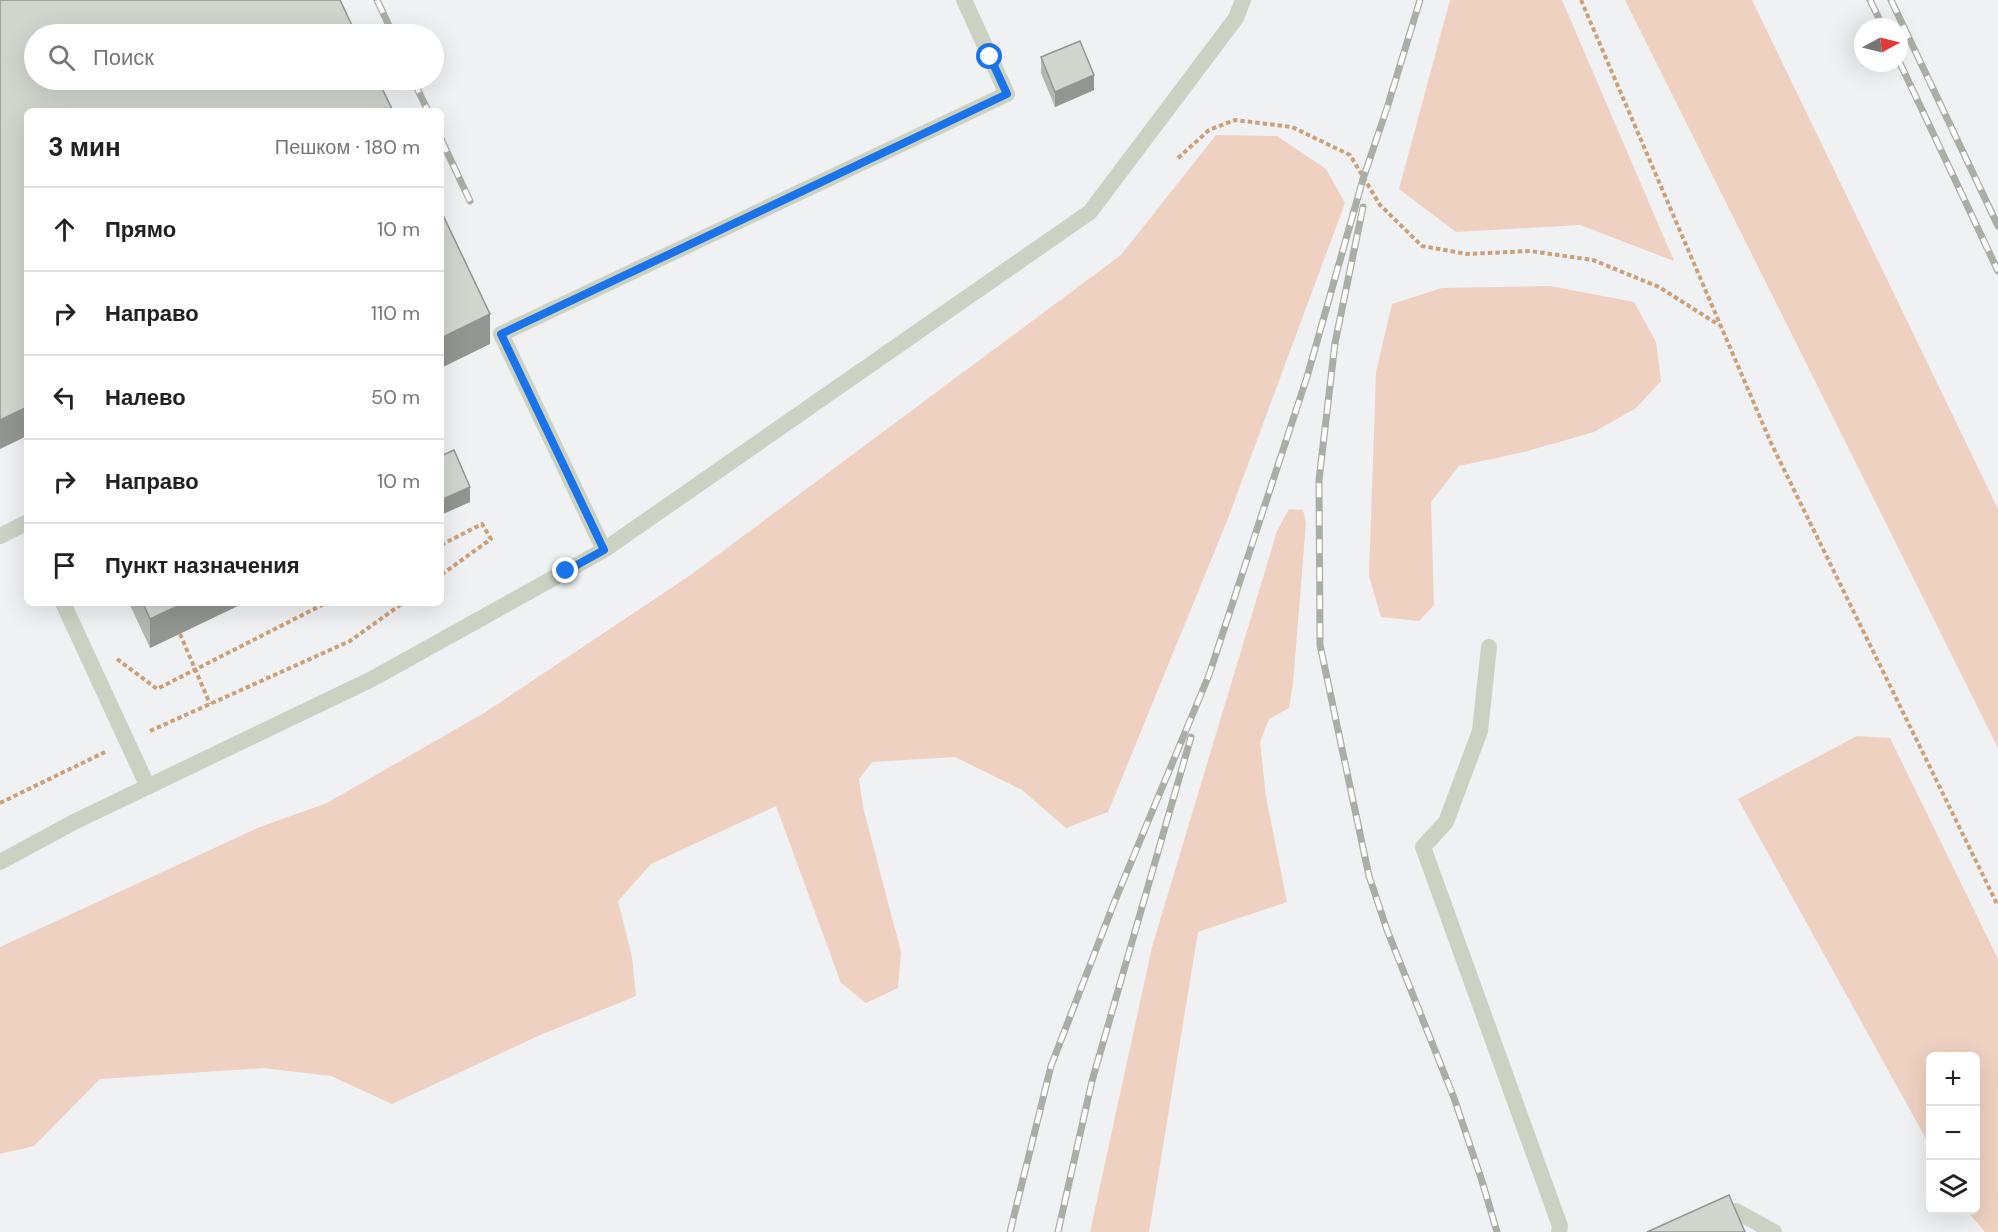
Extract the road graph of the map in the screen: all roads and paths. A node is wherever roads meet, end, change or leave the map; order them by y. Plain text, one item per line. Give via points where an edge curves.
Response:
1 (964, 0) edge
2 (1243, 0) edge
3 (1581, 0) edge
4 (1178, 158) dead end
5 (1721, 326) junction
6 (24, 524) edge
7 (0, 536) edge
8 (444, 543) edge
9 (604, 550) junction
10 (444, 573) edge
11 (64, 606) edge
12 (320, 606) edge
13 (399, 606) edge
14 (180, 634) edge
15 (1489, 647) dead end
16 (110, 654) dead end
17 (195, 670) junction
18 (210, 704) junction
19 (127, 742) junction
20 (148, 787) junction
21 (0, 803) edge
22 (0, 862) edge
23 (1998, 906) edge
24 (1736, 1211) edge
25 (1559, 1232) edge
26 (1774, 1232) edge

1 - 9 lane via 1007,94 501,334
2 - 9 lane via 1236,18 1090,212
3 - 5 path
4 - 5 path via 1209,130 1235,120 1292,127 1350,155 1380,205 1422,246 1467,254 1530,251 1593,260 1659,287
5 - 23 path via 1771,442
6 - 7 lane
8 - 10 path via 482,524 491,539
9 - 20 lane via 372,679
11 - 19 lane
12 - 17 path
13 - 18 path via 350,641
14 - 17 path
15 - 25 lane via 1480,731 1446,822 1423,847
16 - 17 path via 157,689
17 - 18 path
18 - 19 path
19 - 20 lane
19 - 21 path
20 - 22 lane
24 - 26 lane

